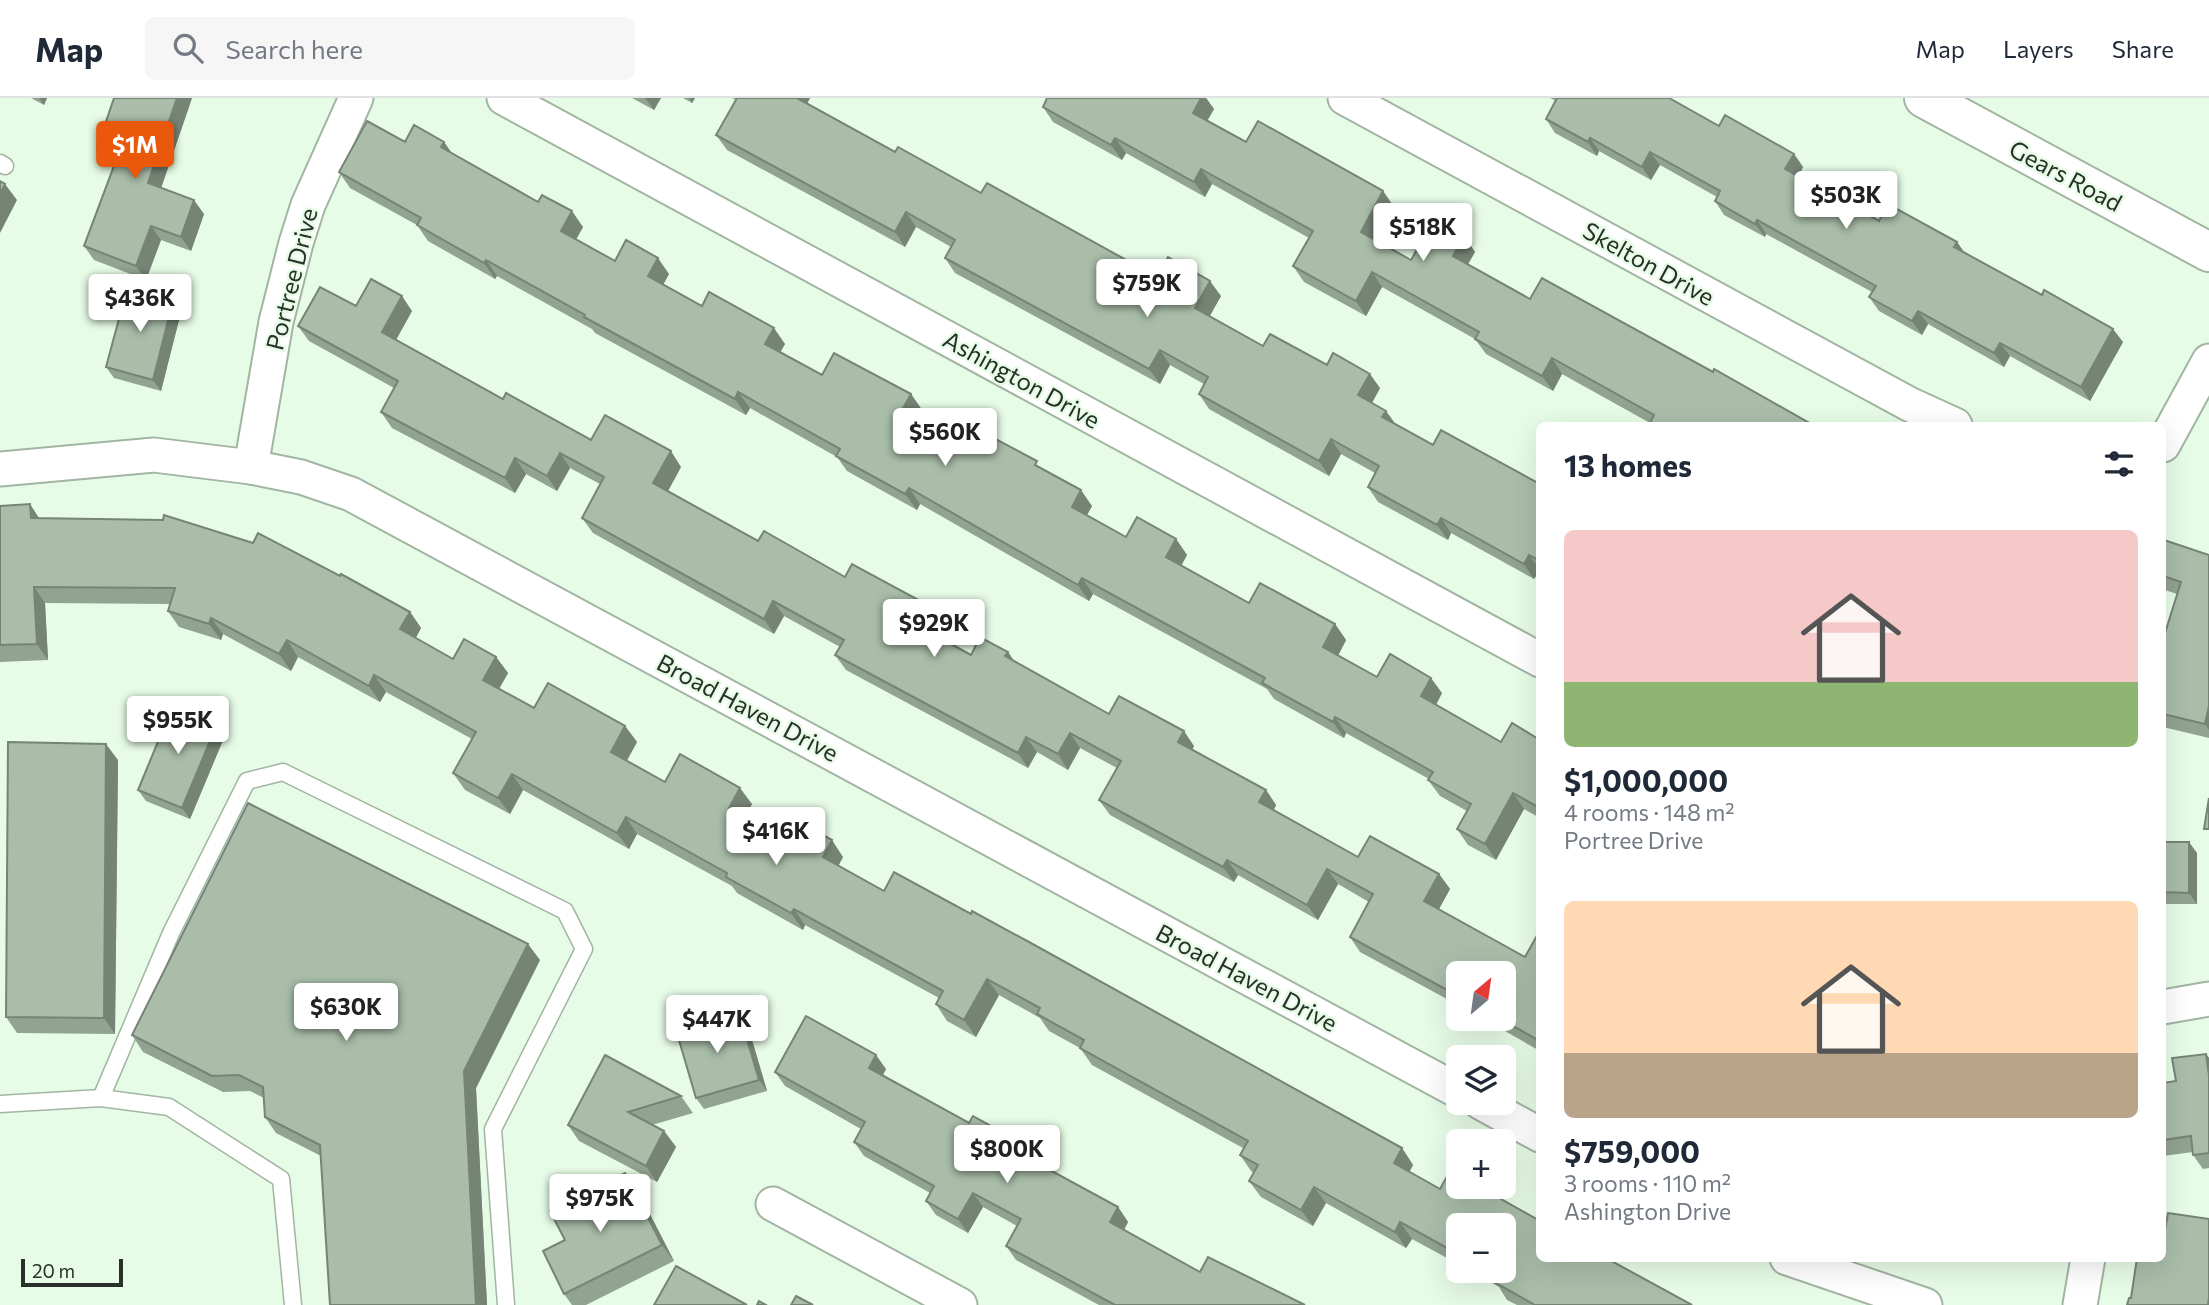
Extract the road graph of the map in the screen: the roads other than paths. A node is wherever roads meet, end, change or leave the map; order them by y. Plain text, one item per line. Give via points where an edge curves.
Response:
1 (356, 98) edge
2 (505, 98) edge
3 (1345, 98) edge
4 (1924, 98) edge
5 (2209, 252) edge
6 (2209, 361) edge
7 (1948, 422) edge
8 (2166, 440) edge
9 (251, 467) junction
10 (0, 469) edge
11 (1536, 658) edge
12 (2209, 999) edge
13 (2166, 1006) edge
14 (1446, 1085) edge
15 (101, 1098) junction
16 (0, 1104) edge
17 (1504, 1115) edge
18 (1536, 1133) edge
19 (773, 1204) dead end
20 (1799, 1262) edge
21 (2087, 1262) edge
22 (293, 1305) edge
23 (506, 1305) edge
24 (960, 1305) edge
25 (1926, 1305) edge
26 (2080, 1305) edge

1 - 9 street, Portree Drive via 296,243 276,322
2 - 11 street, Ashington Drive
3 - 7 street, Skelton Drive
4 - 5 main road, Gears Road
6 - 8 street
9 - 10 street, Broad Haven Drive via 154,455
9 - 14 street, Broad Haven Drive via 351,494 396,517
12 - 13 street
15 - 16 lane
15 - 22 lane via 169,1107 281,1178
15 - 23 lane via 172,933 247,781 283,772 565,911 584,949 493,1129
17 - 18 street
19 - 24 street
20 - 25 street
21 - 26 street

